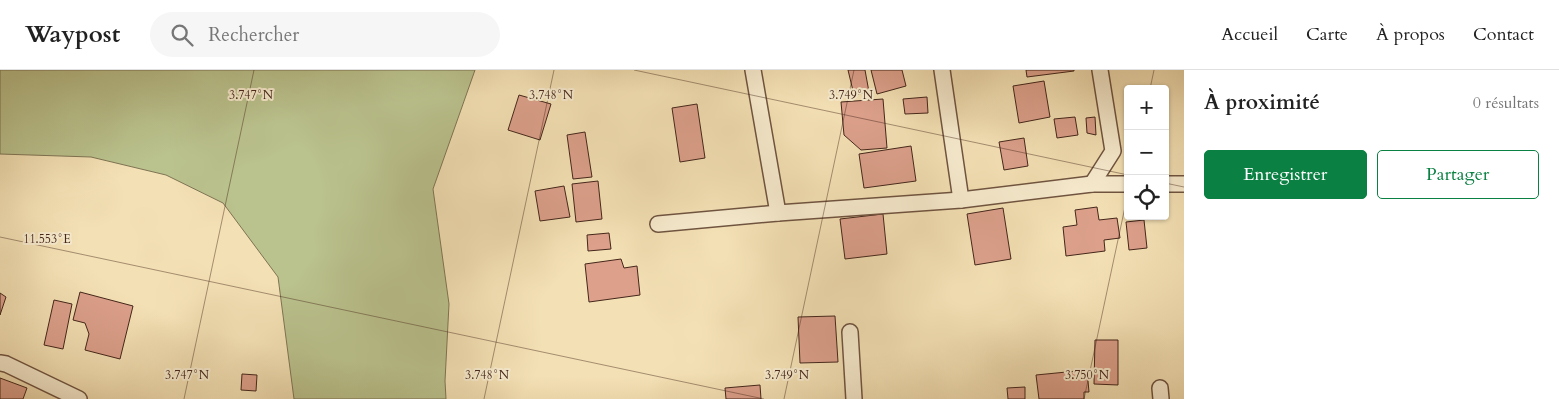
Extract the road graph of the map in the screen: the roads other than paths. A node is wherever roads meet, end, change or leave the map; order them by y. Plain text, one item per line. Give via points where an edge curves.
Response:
1 (754, 70) edge
2 (942, 70) edge
3 (1100, 70) edge
4 (1092, 184) junction
5 (1124, 184) edge
6 (1169, 184) edge
7 (1184, 184) edge
8 (960, 200) junction
9 (778, 213) junction
10 (658, 224) dead end
11 (850, 332) dead end
12 (0, 362) edge
13 (79, 399) edge
14 (854, 399) edge

1 - 9 street
2 - 8 street
3 - 4 street via 1113,151
4 - 5 street
4 - 8 street
6 - 7 street
8 - 9 street
9 - 10 street
11 - 14 street
12 - 13 street

